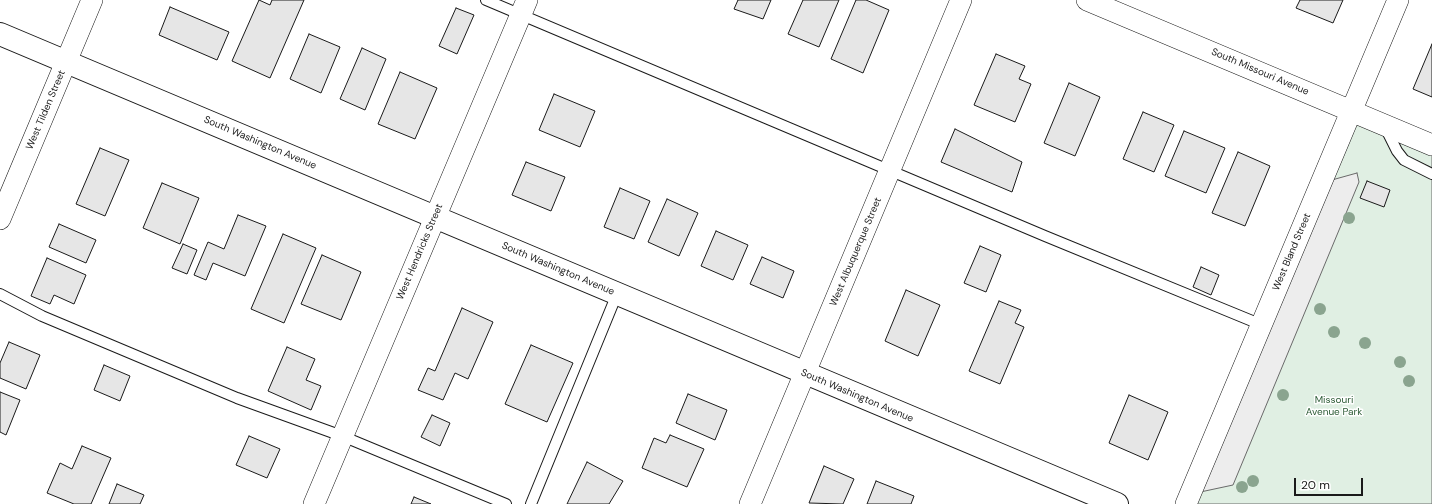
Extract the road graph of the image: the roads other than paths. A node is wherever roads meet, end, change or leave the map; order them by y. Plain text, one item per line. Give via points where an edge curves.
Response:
1 (92, 0) edge
2 (486, 0) edge
3 (961, 0) edge
4 (1087, 0) edge
5 (1398, 0) edge
6 (524, 7) edge
7 (0, 34) edge
8 (66, 62) junction
9 (1352, 111) junction
10 (1384, 125) junction
11 (1432, 145) edge
12 (890, 170) junction
13 (1432, 174) edge
14 (435, 217) junction
15 (0, 219) edge
16 (0, 294) edge
17 (617, 294) junction
18 (1262, 325) junction
19 (804, 374) junction
20 (342, 436) junction
21 (314, 504) edge
22 (506, 504) edge
23 (531, 504) edge
24 (750, 504) edge
25 (1117, 504) edge
26 (1186, 504) edge

1 - 8 street, West Tilden Street
2 - 6 lane
3 - 12 street, West Albuquerque Street
4 - 9 street, South Missouri Avenue
5 - 9 street, West Bland Street
6 - 12 lane
6 - 14 street, West Hendricks Street
7 - 8 street, South Washington Avenue
8 - 14 street, South Washington Avenue
8 - 15 street, West Tilden Street
9 - 10 street, South Missouri Avenue
9 - 18 street, West Bland Street
10 - 11 street, South Missouri Avenue
10 - 13 lane via 1404,160
12 - 18 lane
12 - 19 street, West Albuquerque Street
14 - 17 street, South Washington Avenue
14 - 20 street, West Hendricks Street
16 - 20 lane via 42,316 236,398
17 - 19 street, South Washington Avenue
17 - 23 lane
18 - 26 street, West Bland Street
19 - 24 street, West Albuquerque Street
19 - 25 street, South Washington Avenue
20 - 21 street, West Hendricks Street
20 - 22 lane

